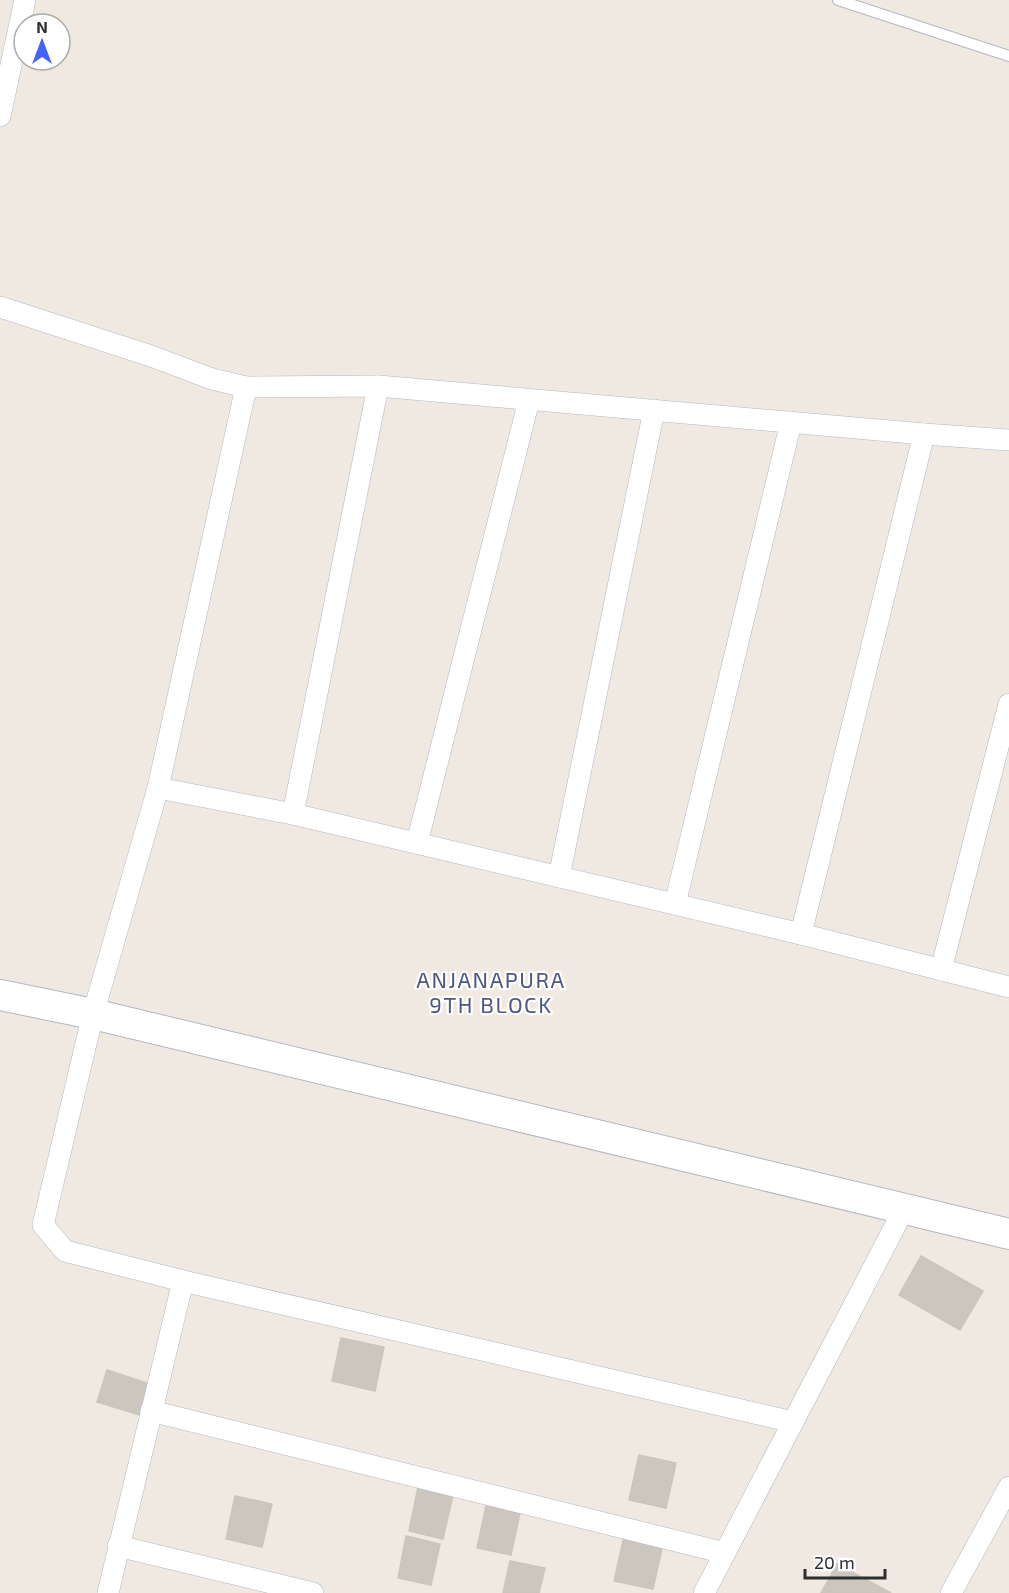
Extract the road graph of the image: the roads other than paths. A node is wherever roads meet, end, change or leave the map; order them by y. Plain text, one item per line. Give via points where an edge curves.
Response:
1 (25, 0) edge
2 (838, 0) edge
3 (1009, 56) edge
4 (0, 116) edge
5 (0, 307) edge
6 (378, 386) junction
7 (246, 387) junction
8 (529, 400) junction
9 (654, 410) junction
10 (791, 422) junction
11 (924, 434) junction
12 (1009, 440) edge
13 (1009, 704) edge
14 (158, 788) junction
15 (293, 814) junction
16 (417, 843) junction
17 (559, 877) junction
18 (675, 904) junction
19 (801, 934) junction
20 (941, 970) junction
21 (1009, 987) edge
22 (0, 995) edge
23 (93, 1014) junction
24 (904, 1209) junction
25 (1009, 1234) edge
26 (183, 1281) junction
27 (151, 1411) junction
28 (793, 1422) junction
29 (1009, 1487) edge
30 (118, 1546) junction
31 (725, 1553) junction
32 (108, 1593) edge
33 (313, 1593) edge
34 (704, 1593) edge
35 (951, 1593) edge

1 - 4 street
2 - 3 lane
5 - 7 street
6 - 7 street
6 - 8 street
6 - 15 street
7 - 14 street
8 - 9 street
8 - 16 street
9 - 10 street
9 - 17 street
10 - 11 street
10 - 18 street
11 - 12 street
11 - 19 street
13 - 20 street
14 - 15 street
14 - 23 street
15 - 16 street
16 - 17 street
17 - 18 street
18 - 19 street
19 - 20 street
20 - 21 street
22 - 23 main road
23 - 24 main road
23 - 26 street via 44,1225 65,1251
24 - 25 main road
24 - 28 street
26 - 27 street
26 - 28 street
27 - 30 street
27 - 31 street
28 - 31 street
29 - 35 street
30 - 32 street
30 - 33 street
31 - 34 street

